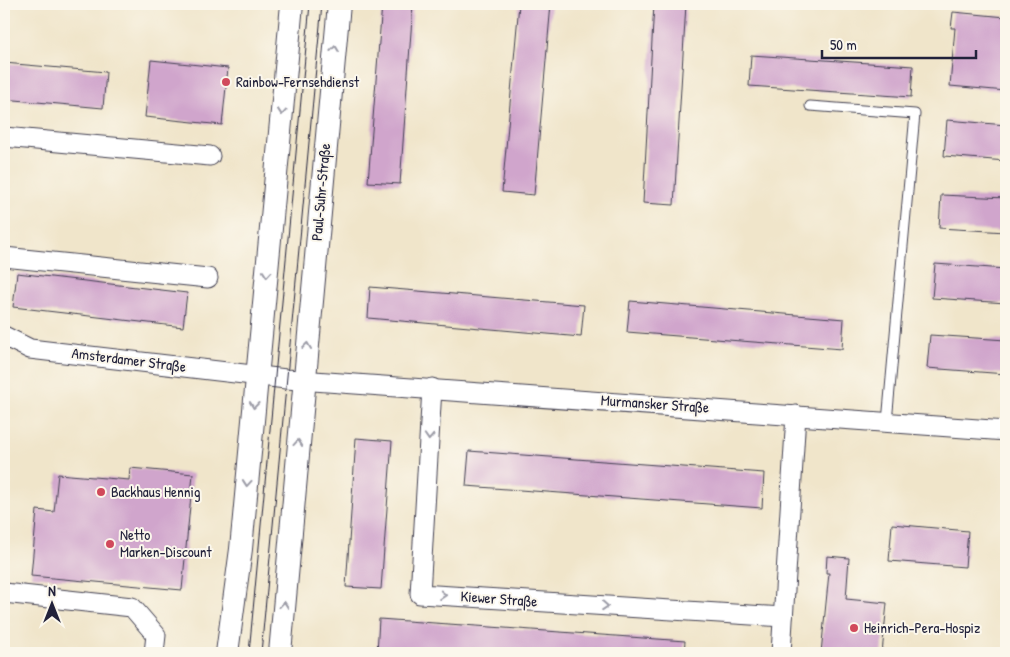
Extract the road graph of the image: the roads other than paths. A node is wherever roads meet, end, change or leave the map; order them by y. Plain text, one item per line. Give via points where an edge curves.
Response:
1 (292, 4) edge
2 (340, 4) edge
3 (810, 106) dead end
4 (4, 137) edge
5 (210, 156) dead end
6 (4, 257) edge
7 (208, 278) dead end
8 (4, 336) edge
9 (258, 376) junction
10 (303, 380) junction
11 (432, 388) junction
12 (796, 415) junction
13 (887, 422) junction
14 (1006, 431) edge
15 (4, 593) edge
16 (783, 618) junction
17 (154, 653) edge
18 (227, 653) edge
19 (280, 653) edge
20 (781, 653) edge

1 -> 9 street
10 -> 2 street, Paul-Suhr-Straße
3 - 13 lane via 915,114
4 - 5 street
6 - 7 street
8 - 9 street, Amsterdamer Straße via 30,349
9 - 10 street
9 -> 18 street
10 - 11 street, Murmansker Straße
19 -> 10 street, Paul-Suhr-Straße
11 - 12 street, Murmansker Straße
11 -> 16 street, Kiewer Straße via 420,594
12 - 13 street, Murmansker Straße
12 - 16 street
13 - 14 street, Murmansker Straße
15 - 17 street via 132,607 156,635
16 - 20 street

